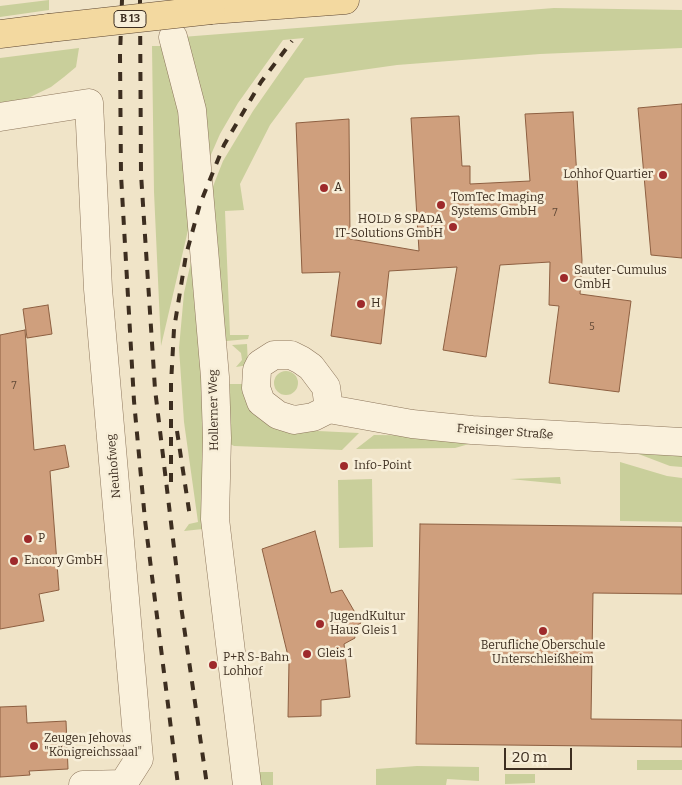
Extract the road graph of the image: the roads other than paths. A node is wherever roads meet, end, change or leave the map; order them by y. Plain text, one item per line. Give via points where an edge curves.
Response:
1 (346, 0) edge
2 (0, 34) edge
3 (173, 37) dead end
4 (0, 117) edge
5 (329, 409) dead end
6 (682, 442) edge
7 (83, 785) edge
8 (246, 785) edge

1 - 2 main road, B 13, bridge via 211,10
3 - 8 street, Hollerner Weg via 192,110 215,377 215,520
4 - 7 street, Neuhofweg via 89,103 98,289 139,759 123,784
5 - 6 street, Freisinger Straße via 412,424 472,430

